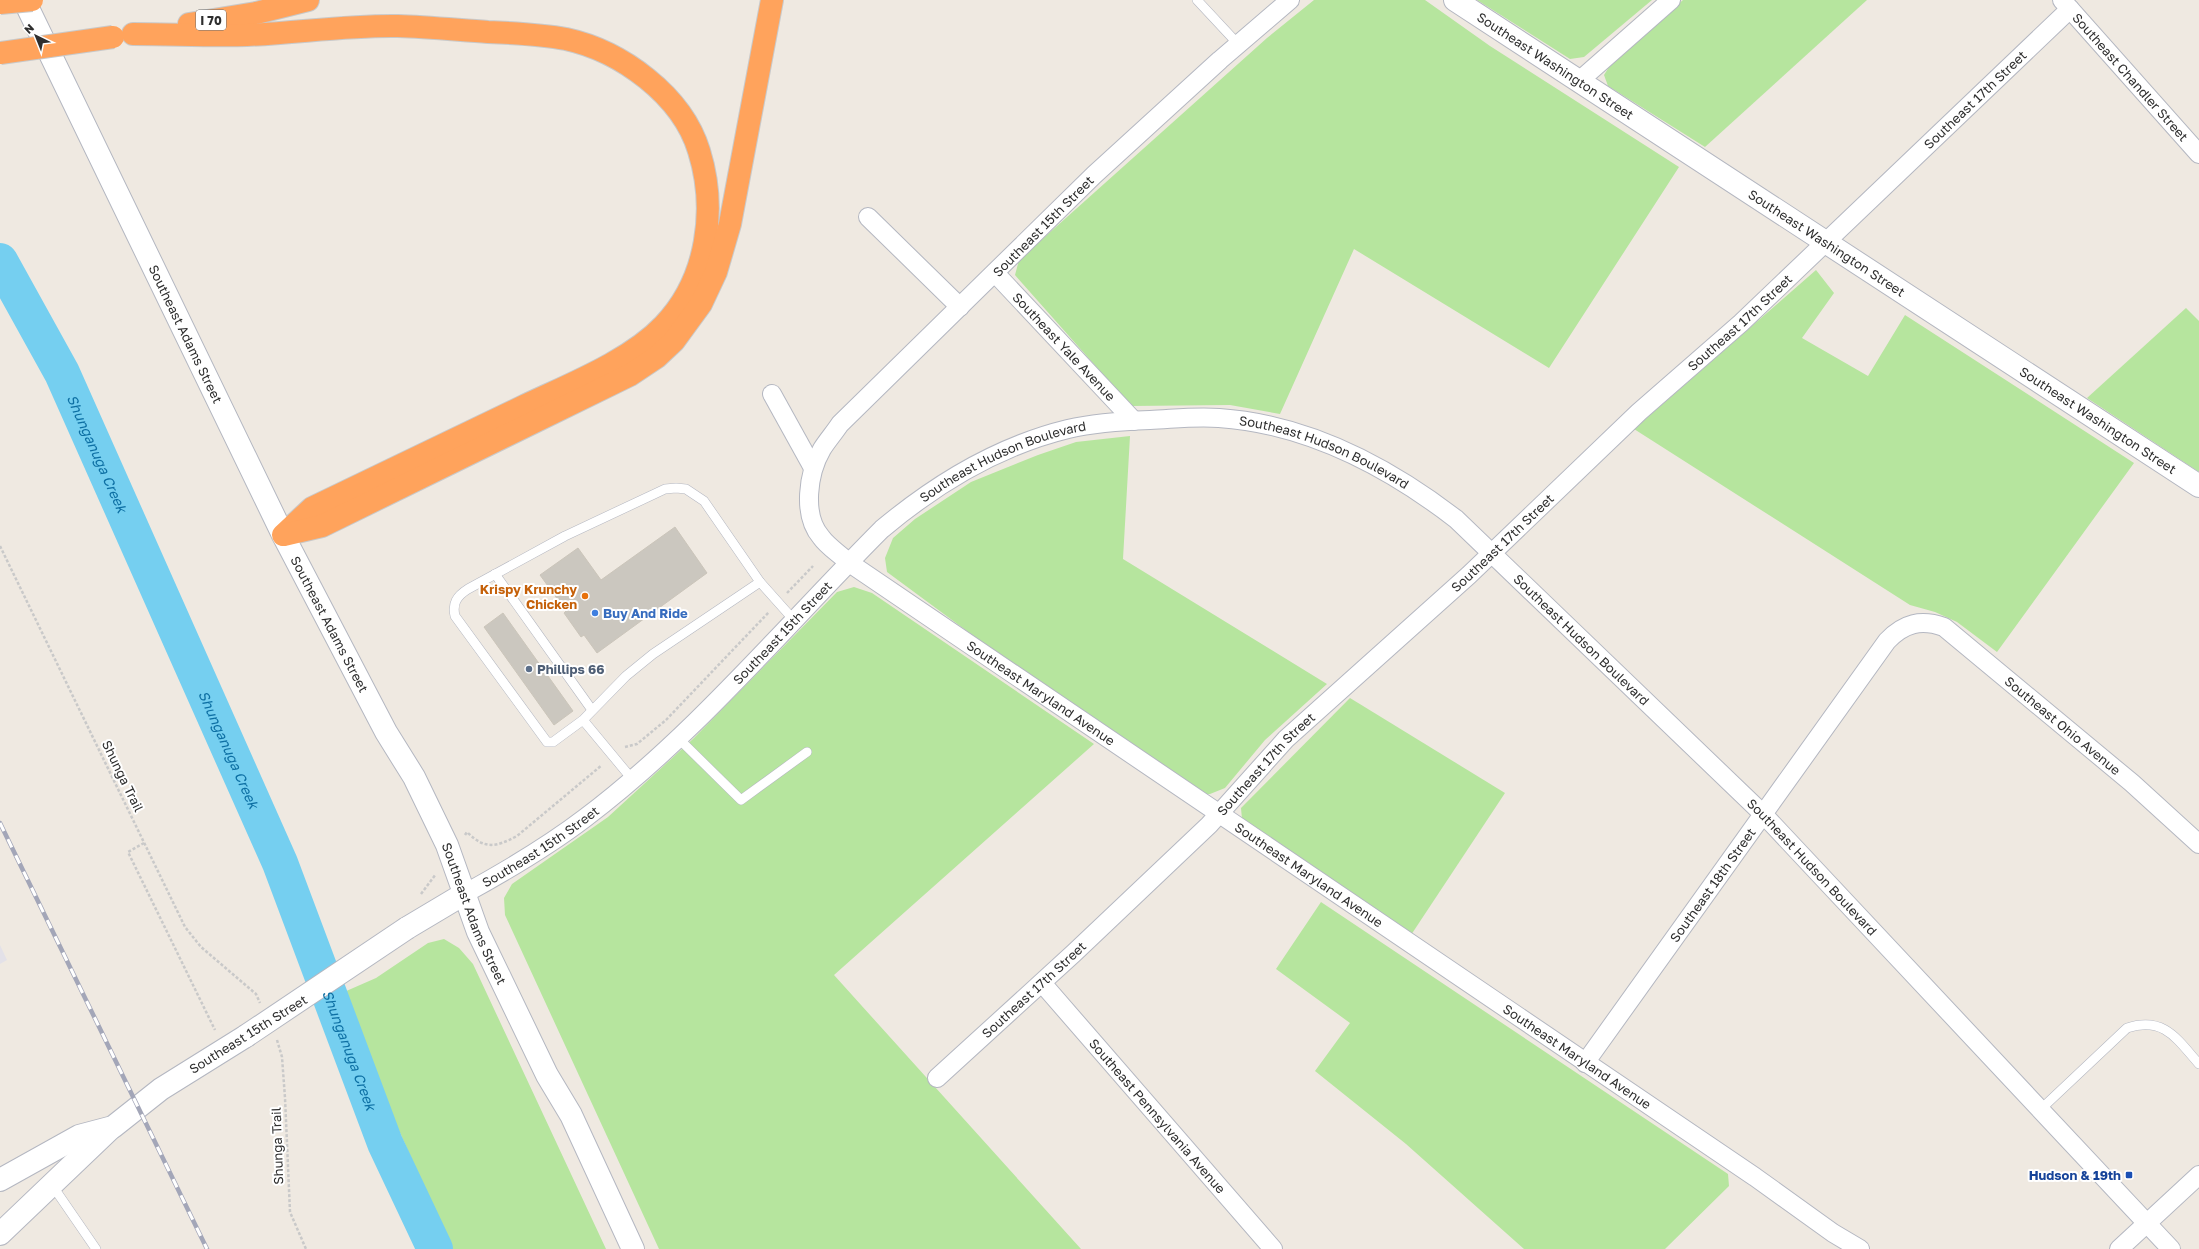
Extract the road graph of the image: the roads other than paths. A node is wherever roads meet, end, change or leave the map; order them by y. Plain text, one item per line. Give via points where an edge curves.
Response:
1 (24, 0) edge
2 (32, 0) edge
3 (308, 0) edge
4 (772, 0) edge
5 (1197, 0) edge
6 (1290, 0) edge
7 (1455, 0) edge
8 (1671, 0) edge
9 (0, 3) edge
10 (2066, 5) edge
11 (123, 36) junction
12 (1238, 44) junction
13 (0, 53) edge
14 (1579, 81) junction
15 (2199, 154) edge
16 (868, 217) dead end
17 (1825, 243) junction
18 (995, 273) junction
19 (960, 307) junction
20 (772, 394) dead end
21 (1134, 421) junction
22 (813, 468) junction
23 (2199, 486) edge
24 (283, 535) junction
25 (1492, 554) junction
26 (848, 562) junction
27 (495, 574) junction
28 (760, 582) junction
29 (793, 619) junction
30 (1919, 622) joint
31 (592, 710) junction
32 (583, 720) junction
33 (678, 738) junction
34 (807, 752) dead end
35 (632, 779) junction
36 (1218, 814) junction
37 (1763, 814) junction
38 (2199, 844) edge
39 (464, 894) junction
40 (1042, 983) junction
41 (1586, 1063) junction
42 (2199, 1064) edge
43 (936, 1078) dead end
44 (2040, 1110) junction
45 (112, 1127) junction
46 (2199, 1175) edge
47 (0, 1180) edge
48 (52, 1185) junction
49 (4, 1224) edge
50 (2147, 1224) junction
51 (96, 1249) edge
52 (633, 1249) edge
53 (1273, 1249) edge
54 (1860, 1249) edge
55 (2119, 1249) edge
56 (2171, 1249) edge

1 - 24 street, Southeast Adams Street
2 - 9 highway, bridge
3 - 11 highway, I 70 via 256,13
4 - 24 highway via 730,224 716,272 702,304 674,341 657,357 630,375 322,526
5 - 12 lane
6 - 12 street, Southeast 15th Street
7 - 14 street, Southeast Washington Street
8 - 14 street
10 - 15 street, Southeast Chandler Street
10 - 17 street, Southeast 17th Street
11 - 13 highway, I 70, bridge
11 - 24 highway via 246,35 396,26 540,35 567,40 617,59 661,92 683,118 697,144 706,172 709,200 708,232 694,278 684,300 664,325 644,342 584,377 312,508
12 - 18 street, Southeast 15th Street via 1094,175
14 - 17 street, Southeast Washington Street
16 - 19 street
17 - 23 street, Southeast Washington Street
17 - 25 street, Southeast 17th Street via 1741,323 1639,412
18 - 19 street, Southeast 15th Street
18 - 21 street, Southeast Yale Avenue
19 - 22 street, Southeast 15th Street via 840,424 822,449
20 - 22 street
21 - 25 street, Southeast Hudson Boulevard via 1219,418 1305,436 1352,454 1420,492 1456,519
21 - 26 street, Southeast Hudson Boulevard via 1069,429 988,458 950,478 914,503
22 - 26 street, Southeast Maryland Avenue via 808,509 813,524 821,537
24 - 39 street, Southeast Adams Street via 386,732 414,777 447,845
25 - 36 street, Southeast 17th Street via 1286,739
25 - 37 street, Southeast Hudson Boulevard
26 - 29 street, Southeast 15th Street
26 - 36 street, Southeast Maryland Avenue
27 - 28 lane via 566,536 658,492 676,488 686,489 704,501
27 - 31 lane
27 - 32 lane via 460,594 453,609 455,616 547,742 553,742
28 - 29 lane
28 - 31 lane via 653,654 626,676
29 - 33 street, Southeast 15th Street
30 - 37 street, Southeast 18th Street via 1907,625 1887,641
30 - 38 street, Southeast Ohio Avenue via 1944,627 2132,782
31 - 32 lane
32 - 35 lane
33 - 34 lane via 741,800
33 - 35 street, Southeast 15th Street
35 - 39 street, Southeast 15th Street via 559,836 505,872
36 - 40 street, Southeast 17th Street
36 - 41 street, Southeast Maryland Avenue
37 - 41 street, Southeast 18th Street
37 - 44 street, Southeast Hudson Boulevard
39 - 45 street, Southeast 15th Street, bridge via 407,928 246,1036 161,1089
39 - 52 street, Southeast Adams Street via 478,932 547,1075 571,1115
40 - 43 street, Southeast 17th Street
40 - 53 street, Southeast Pennsylvania Avenue
41 - 54 street, Southeast Maryland Avenue
42 - 44 lane via 2170,1032 2158,1025 2140,1024 2127,1028
44 - 50 street, Southeast Hudson Boulevard
45 - 47 street, Southeast 15th Street via 80,1136
45 - 48 street
46 - 50 street
48 - 49 street
48 - 51 lane
50 - 55 street
50 - 56 street, Southeast Hudson Boulevard

